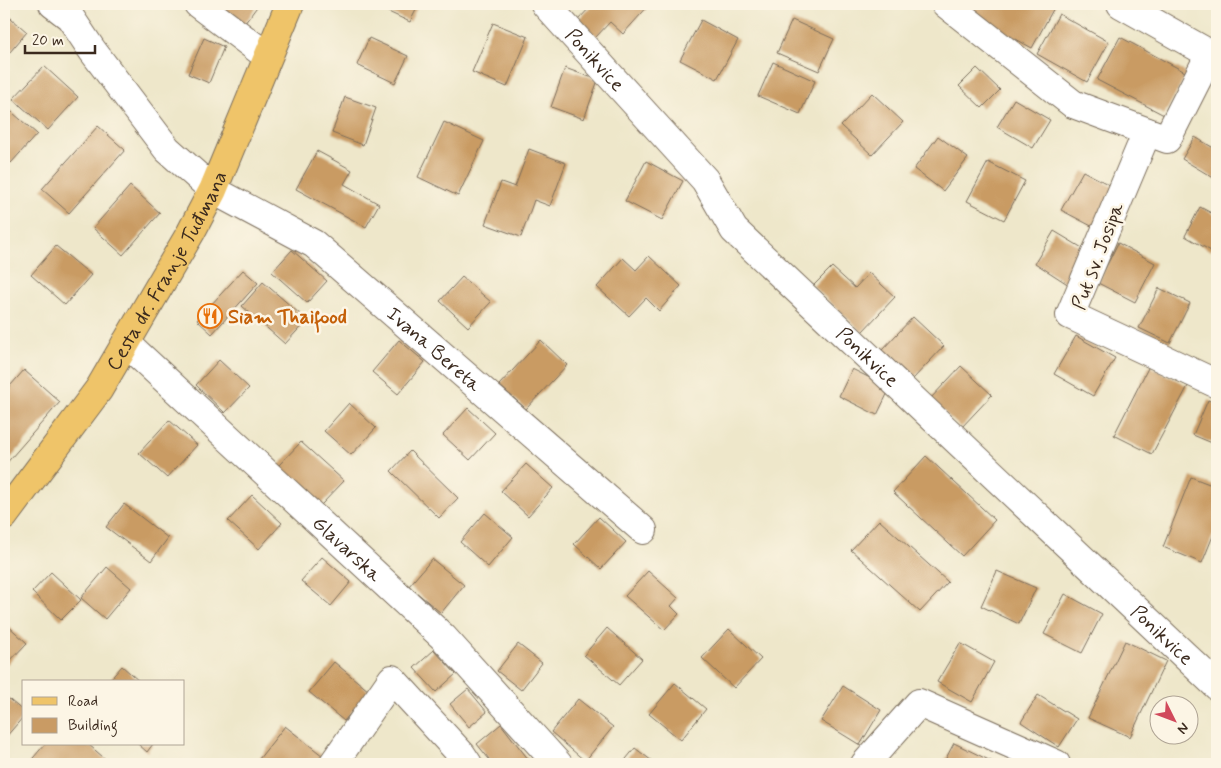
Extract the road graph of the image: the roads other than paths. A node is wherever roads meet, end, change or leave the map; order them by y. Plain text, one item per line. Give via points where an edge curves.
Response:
1 (53, 4) edge
2 (198, 4) edge
3 (290, 4) edge
4 (545, 4) edge
5 (946, 4) edge
6 (1121, 4) edge
7 (267, 56) junction
8 (1214, 56) edge
9 (1147, 132) junction
10 (212, 190) junction
11 (126, 343) junction
12 (1217, 384) edge
13 (4, 516) edge
14 (643, 530) dead end
15 (1217, 686) edge
16 (333, 764) edge
17 (468, 764) edge
18 (558, 764) edge
19 (865, 764) edge
20 (1056, 764) edge

1 - 10 street, Ivana Bereta via 70,17 167,149
2 - 7 street
3 - 7 main road, Cesta dr. Franje Tuđmana
4 - 15 street, Ponikvice via 705,180 734,230
5 - 9 street via 1073,104
6 - 8 street
7 - 10 main road, Cesta dr. Franje Tuđmana
8 - 9 street via 1167,140
9 - 12 street, Put sv. Josipa via 1070,316
10 - 11 main road, Cesta dr. Franje Tuđmana
10 - 14 street, Ivana Bereta via 314,244
11 - 13 main road, Cesta dr. Franje Tuđmana via 99,389
11 - 18 street, Glavarska via 443,637
16 - 17 street via 392,679
19 - 20 street via 918,703

